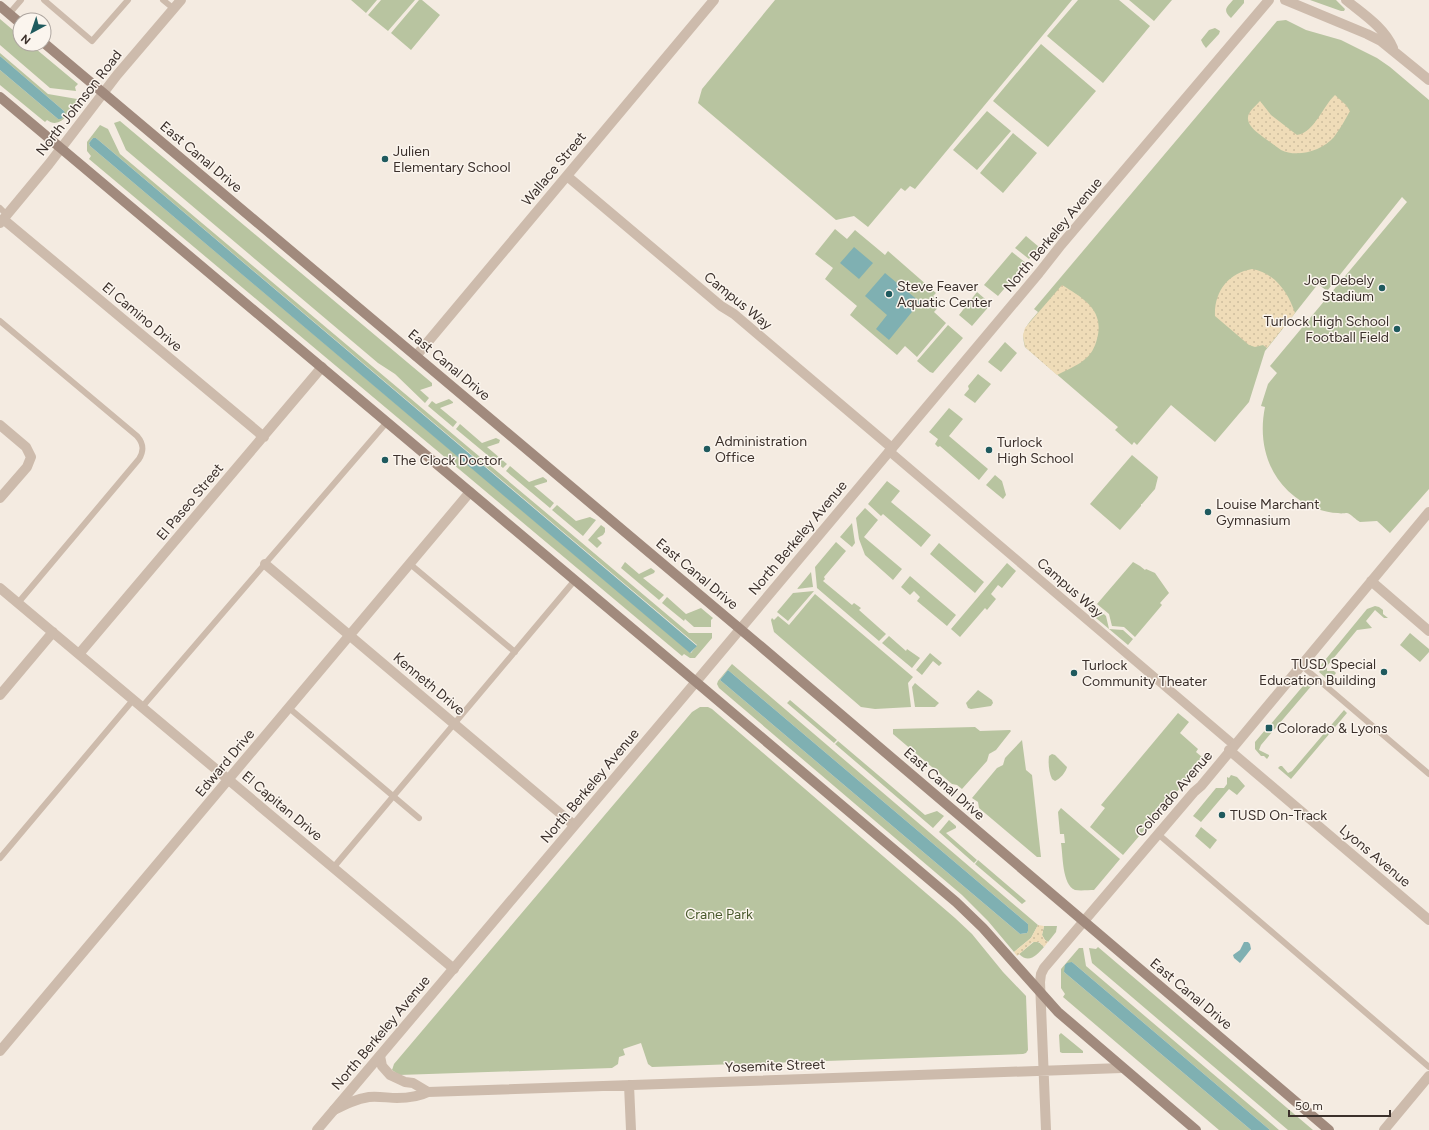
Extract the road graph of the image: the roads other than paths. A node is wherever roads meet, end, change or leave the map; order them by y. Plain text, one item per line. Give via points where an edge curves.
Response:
1 (21, 0) edge
2 (44, 0) edge
3 (128, 0) edge
4 (163, 0) edge
5 (181, 0) edge
6 (714, 0) edge
7 (1269, 0) edge
8 (1285, 0) edge
9 (1346, 0) edge
10 (0, 6) edge
11 (174, 9) junction
12 (9, 14) junction
13 (12, 16) edge
14 (52, 50) edge
15 (1393, 50) junction
16 (1429, 80) edge
17 (104, 93) junction
18 (0, 97) edge
19 (61, 148) junction
20 (567, 176) junction
21 (3, 216) edge
22 (0, 321) edge
23 (416, 356) junction
24 (322, 368) junction
25 (386, 422) junction
26 (0, 425) edge
27 (264, 437) junction
28 (890, 450) junction
29 (470, 492) junction
30 (0, 498) edge
31 (1429, 512) edge
32 (265, 564) junction
33 (410, 564) junction
34 (575, 580) junction
35 (1371, 581) junction
36 (0, 588) edge
37 (18, 603) junction
38 (740, 629) junction
39 (1429, 631) edge
40 (53, 632) junction
41 (350, 636) junction
42 (515, 652) junction
43 (79, 654) junction
44 (1301, 665) junction
45 (696, 682) junction
46 (0, 695) edge
47 (133, 700) junction
48 (142, 707) junction
49 (289, 708) junction
50 (454, 724) junction
51 (1231, 748) junction
52 (1429, 774) edge
53 (228, 780) junction
54 (393, 796) junction
55 (419, 818) dead end
56 (574, 825) junction
57 (1158, 834) junction
58 (0, 858) edge
59 (333, 868) junction
60 (1429, 920) edge
61 (1084, 921) junction
62 (454, 969) junction
63 (1040, 993) junction
64 (0, 1051) edge
65 (380, 1056) junction
66 (1429, 1067) edge
67 (1122, 1068) junction
68 (1044, 1070) junction
69 (1429, 1076) edge
70 (629, 1085) junction
71 (428, 1092) junction
72 (334, 1110) junction
73 (317, 1130) edge
74 (631, 1130) edge
75 (1046, 1130) edge
76 (1196, 1130) edge
77 (1329, 1130) edge
78 (1384, 1130) edge

1 - 12 lane
2 - 3 lane via 92,41
4 - 11 lane
5 - 11 street, North Johnson Road
6 - 20 street, Wallace Street
7 - 28 street, North Berkeley Avenue
8 - 15 street via 1366,34
9 - 15 street via 1379,27
10 - 12 main road
11 - 17 street, North Johnson Road
12 - 13 main road
14 - 17 main road, East Canal Drive
15 - 16 street
17 - 19 street, North Johnson Road
17 - 23 main road, East Canal Drive
18 - 19 main road
19 - 21 street, North Johnson Road
19 - 24 main road
20 - 23 street, Wallace Street
20 - 28 street, Campus Way via 721,306 734,314
21 - 27 street, El Camino Drive
22 - 37 lane via 137,436 143,446 138,459
23 - 38 main road, East Canal Drive
24 - 25 main road
24 - 27 street, El Paseo Street
25 - 29 main road
25 - 32 lane
26 - 30 street via 26,447 30,457 27,467
27 - 43 street, El Paseo Street
28 - 38 street, North Berkeley Avenue
28 - 51 street, Campus Way
29 - 33 street, Edward Drive
29 - 34 main road
31 - 35 street, Colorado Avenue
32 - 41 street, Kenneth Drive
32 - 48 lane
33 - 41 street, Edward Drive
33 - 42 lane
34 - 42 lane
34 - 45 main road
35 - 39 street
35 - 44 street, Colorado Avenue
36 - 37 street, El Capitan Drive
37 - 40 street, El Capitan Drive
38 - 45 street, North Berkeley Avenue
38 - 61 main road, East Canal Drive
40 - 43 street, El Capitan Drive
40 - 46 street
41 - 49 street, Edward Drive
41 - 50 street, Kenneth Drive
42 - 50 lane
43 - 47 street, El Capitan Drive
44 - 51 street, Colorado Avenue
44 - 52 lane
45 - 56 street, North Berkeley Avenue
45 - 63 main road via 966,911
47 - 48 street, El Capitan Drive
47 - 58 lane
48 - 53 street, El Capitan Drive
49 - 53 street, Edward Drive
49 - 54 lane
50 - 54 lane
50 - 56 street, Kenneth Drive
51 - 57 street, Colorado Avenue
51 - 60 street, Lyons Avenue
53 - 59 street, El Capitan Drive
53 - 64 street, Edward Drive
54 - 55 lane
54 - 59 lane
56 - 62 street, North Berkeley Avenue
57 - 61 street, Colorado Avenue
57 - 66 lane
59 - 62 street, El Capitan Drive
61 - 63 street, Colorado Avenue via 1044,968 1040,978
61 - 77 main road, East Canal Drive
62 - 65 street, North Berkeley Avenue
63 - 67 main road
63 - 68 street, Colorado Avenue
65 - 71 street via 382,1066 390,1075
65 - 72 street, North Berkeley Avenue
67 - 68 street, Yosemite Street
67 - 76 main road
68 - 70 street, Yosemite Street
68 - 75 street, Colorado Avenue
69 - 78 street
70 - 71 street, Yosemite Street
70 - 74 street
71 - 72 street, Yosemite Street via 416,1097 396,1099 384,1096 368,1097
72 - 73 street, North Berkeley Avenue

